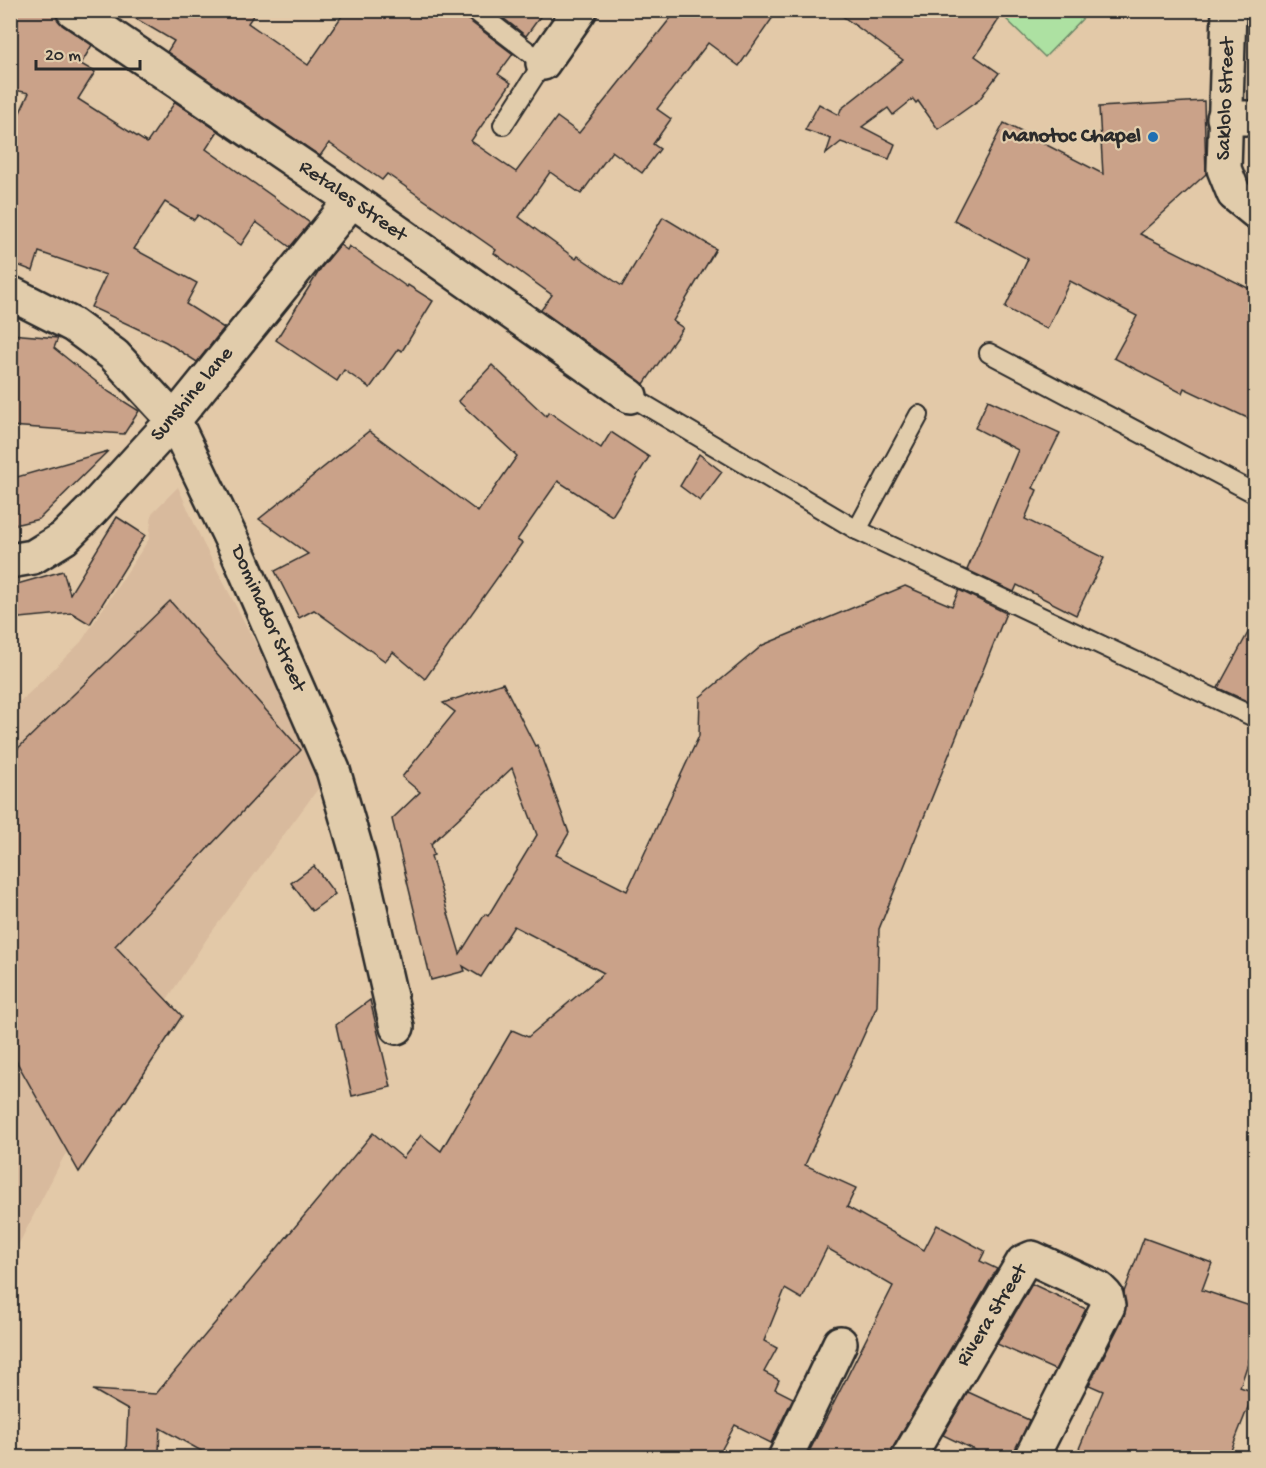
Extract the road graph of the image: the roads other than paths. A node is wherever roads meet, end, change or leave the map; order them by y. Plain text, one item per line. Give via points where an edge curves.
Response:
1 (73, 10) edge
2 (474, 10) edge
3 (579, 10) edge
4 (1229, 10) edge
5 (543, 63) junction
6 (1240, 118) edge
7 (503, 125) dead end
8 (352, 200) junction
9 (1256, 212) edge
10 (10, 293) edge
11 (989, 353) dead end
12 (630, 396) joint
13 (919, 415) dead end
14 (174, 420) junction
15 (1256, 494) edge
16 (857, 530) junction
17 (10, 561) edge
18 (1256, 718) edge
19 (397, 1027) dead end
20 (840, 1343) dead end
21 (784, 1458) edge
22 (908, 1458) edge
23 (1031, 1458) edge

1 - 8 street, Retales Street
2 - 5 lane
3 - 5 street
4 - 6 street, Saklolo Street
5 - 7 lane
6 - 9 street, Saklolo Street via 1224,170 1234,194
8 - 12 street, Retales Street
8 - 14 street, Sunshine lane
10 - 14 street, Dominador Street via 73,326 114,356
11 - 15 lane
12 - 16 lane
13 - 16 lane
14 - 17 street, Sunshine lane via 64,538 33,557
14 - 19 street, Dominador Street via 237,551 333,770 358,856
16 - 18 lane
20 - 21 street
22 - 23 street, Rivera Street via 1023,1262 1032,1258 1099,1289 1108,1306

